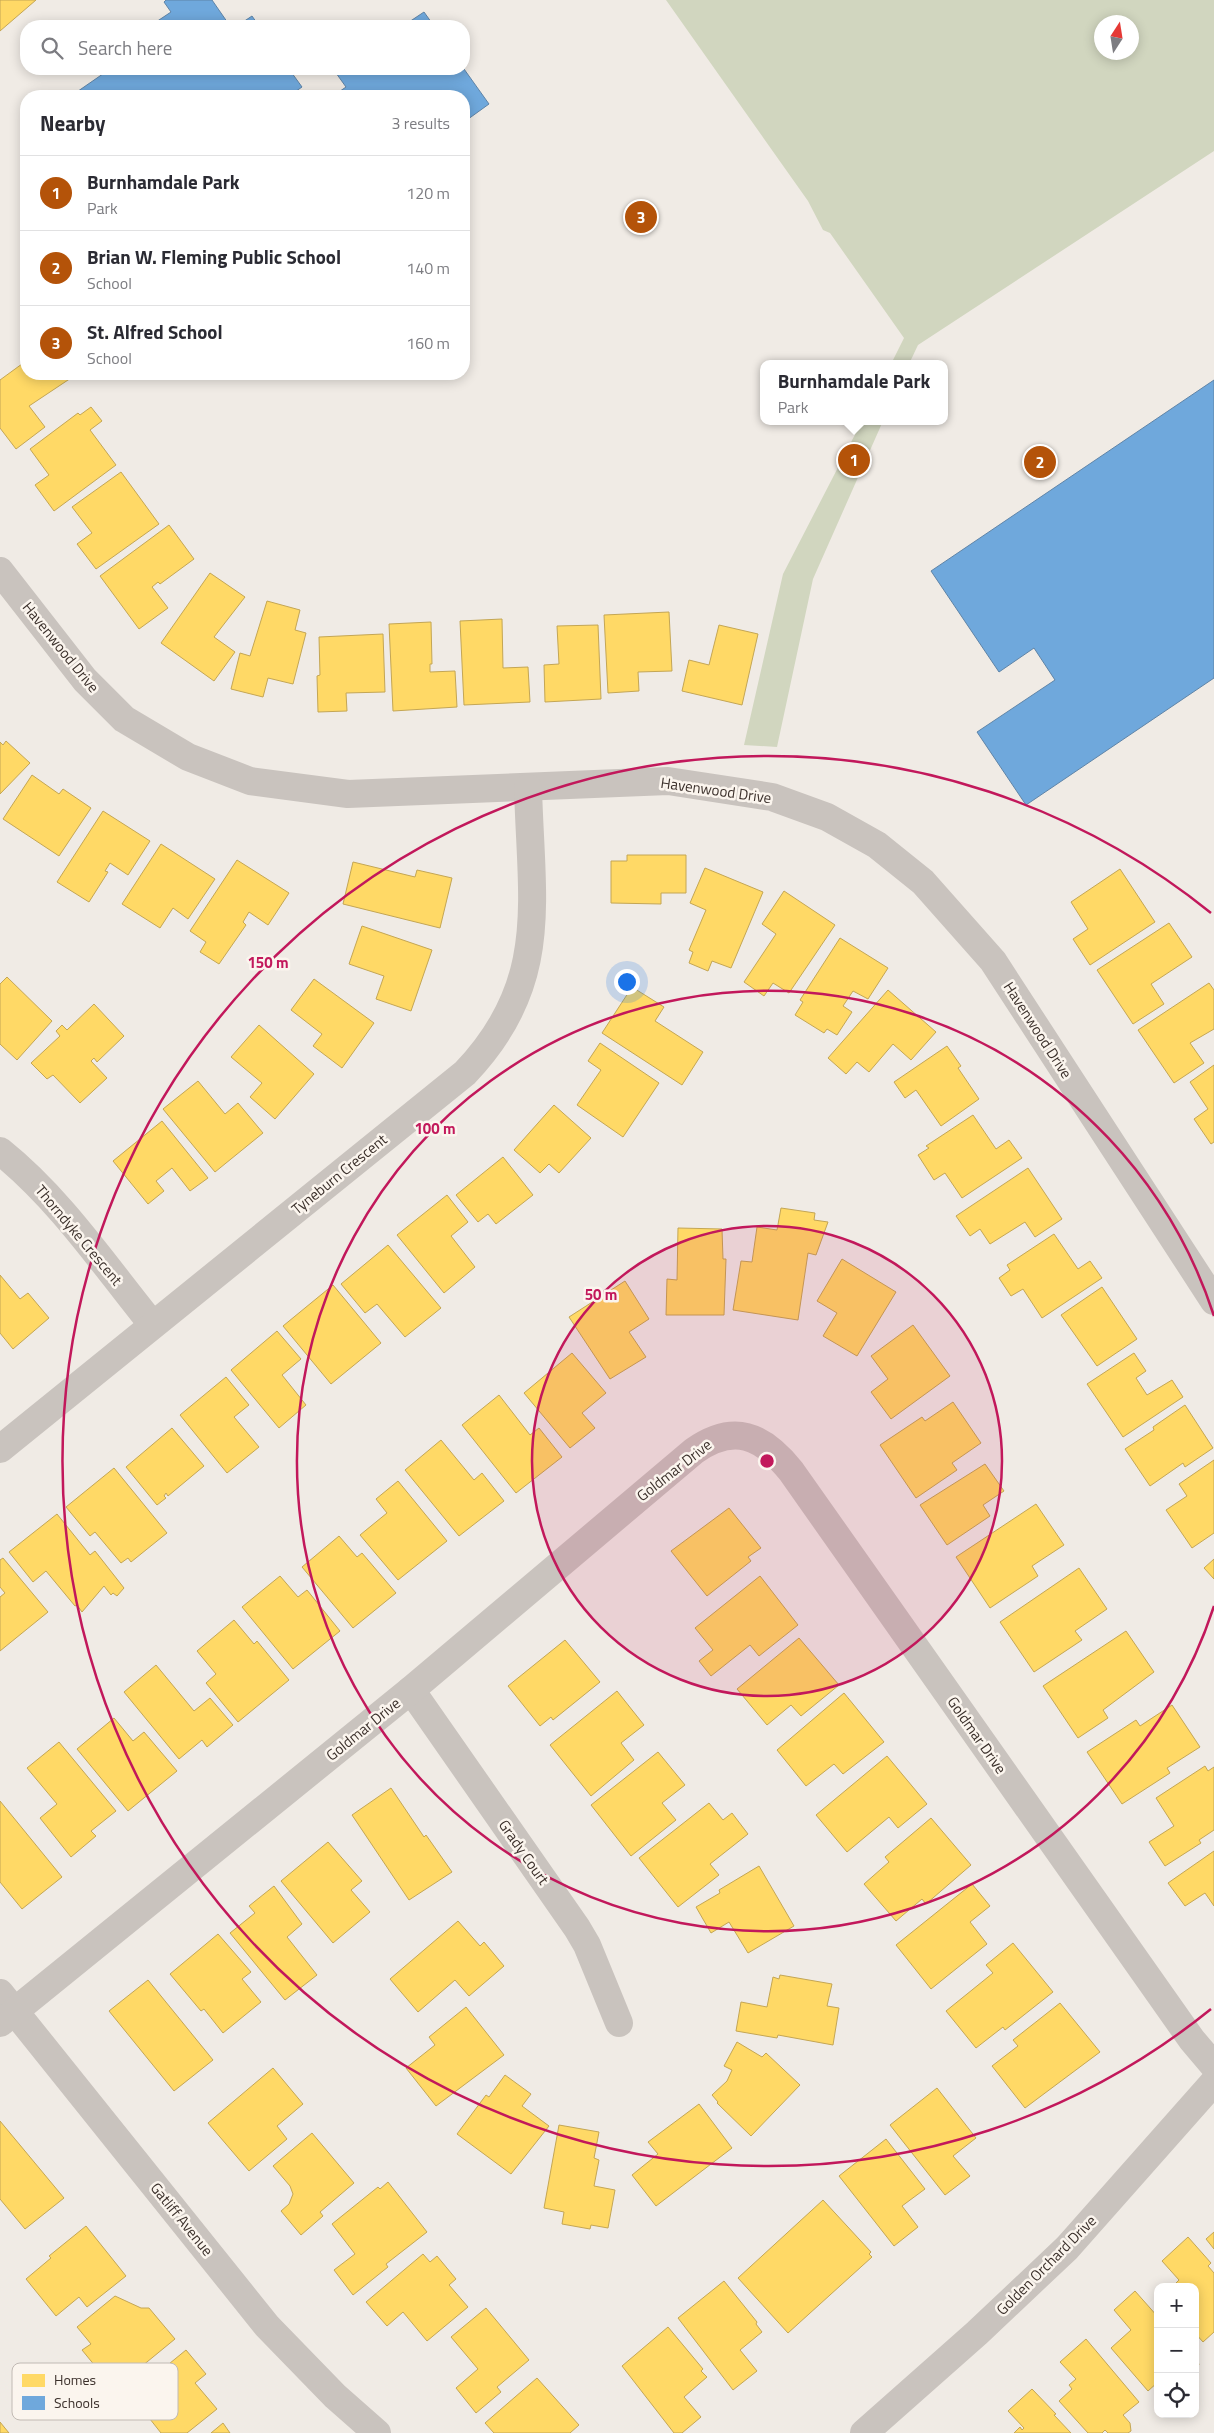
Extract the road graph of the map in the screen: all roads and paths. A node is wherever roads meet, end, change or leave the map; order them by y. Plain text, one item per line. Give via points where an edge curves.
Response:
1 (0, 571) edge
2 (528, 788) junction
3 (0, 1151) edge
4 (1214, 1301) edge
5 (152, 1324) junction
6 (0, 1449) edge
7 (411, 1690) junction
8 (5, 2009) edge
9 (619, 2023) dead end
10 (1214, 2066) edge
11 (1214, 2082) edge
12 (377, 2433) edge
13 (864, 2433) edge

1 - 2 street, Havenwood Drive via 85,680 124,719 188,757 250,781 348,794
2 - 4 street, Havenwood Drive via 668,781 772,797 827,817 878,845 901,862 944,902 992,961
2 - 5 street, Tyneburn Crescent via 531,942 520,991 497,1036 464,1074
3 - 5 street, Thorndyke Crescent via 55,1204
5 - 6 street, Tyneburn Crescent
7 - 8 street, Goldmar Drive
7 - 9 street, Grady Court via 577,1928
7 - 10 street, Goldmar Drive via 694,1451 708,1441 727,1435 756,1440 773,1450 791,1471 1192,2040
8 - 12 street, Gatliff Avenue via 267,2326 335,2396
11 - 13 street, Golden Orchard Drive via 1066,2248 977,2334

